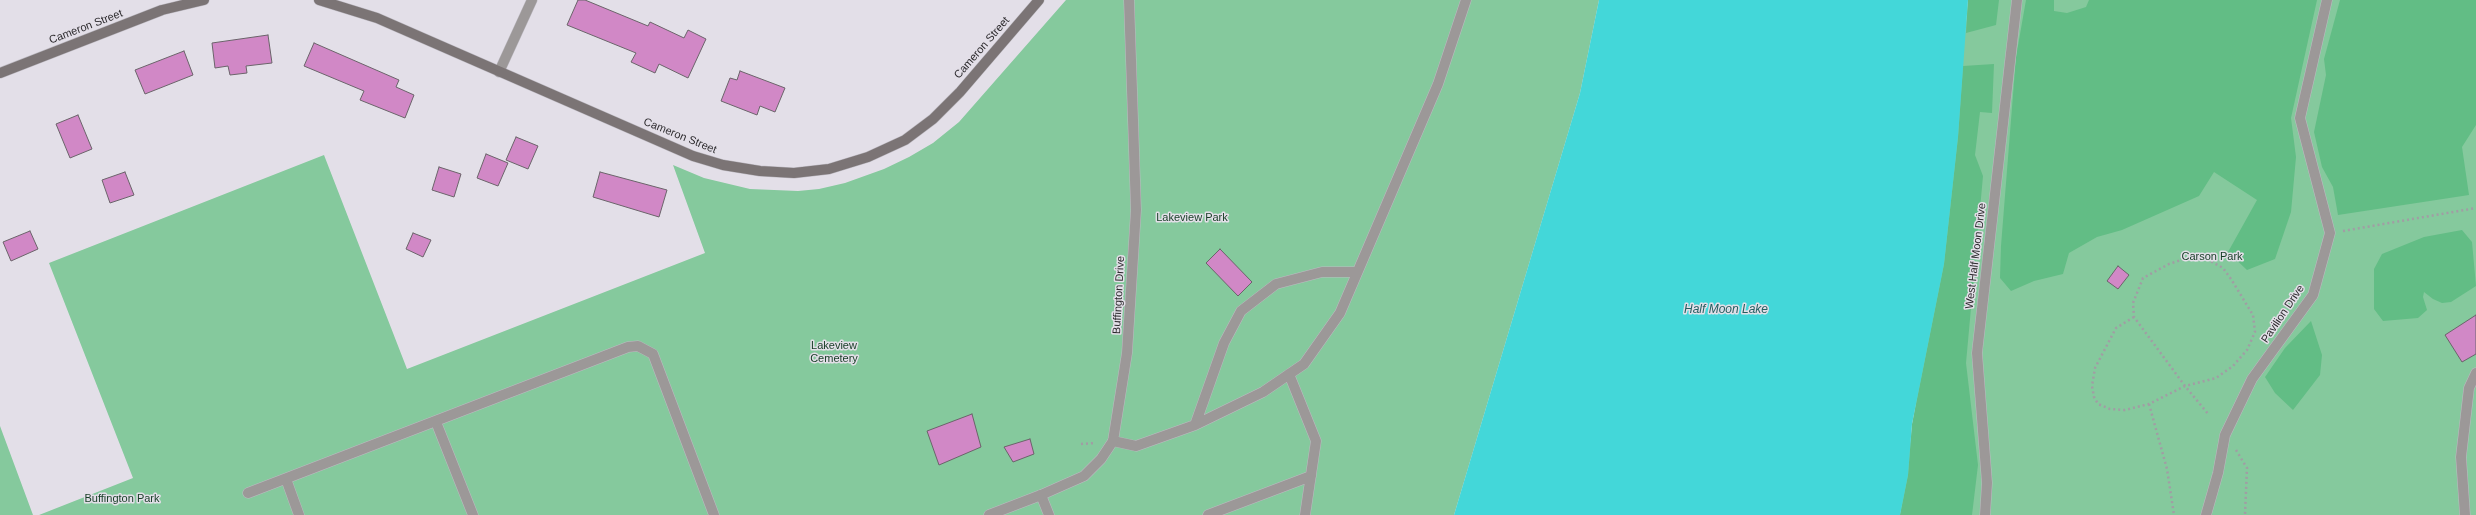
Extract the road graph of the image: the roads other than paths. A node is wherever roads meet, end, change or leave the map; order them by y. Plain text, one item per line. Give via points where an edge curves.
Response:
1 (204, 0) edge
2 (319, 0) edge
3 (532, 0) edge
4 (1039, 0) edge
5 (1129, 0) edge
6 (1466, 0) edge
7 (2017, 0) edge
8 (2327, 0) edge
9 (499, 72) junction
10 (0, 73) edge
11 (1357, 272) junction
12 (2476, 373) edge
13 (1289, 374) junction
14 (436, 422) junction
15 (1195, 425) junction
16 (1114, 441) junction
17 (1311, 476) junction
18 (286, 479) junction
19 (248, 493) dead end
20 (1041, 496) junction
21 (299, 515) edge
22 (473, 515) edge
23 (714, 515) edge
24 (989, 515) edge
25 (1048, 515) edge
26 (1208, 515) edge
27 (1305, 515) edge
28 (1985, 515) edge
29 (2206, 515) edge
30 (2465, 515) edge

1 - 10 main road, Cameron Street via 162,10
2 - 9 main road, Cameron Street via 377,18
3 - 9 street
4 - 9 main road, Cameron Street via 960,92 933,119 905,140 868,158 829,169 794,173 760,172 723,165 693,156
5 - 16 street, Buffington Drive via 1136,210 1127,353
6 - 11 street via 1438,84
7 - 28 street, West Half Moon Drive via 1978,353 1987,483
8 - 29 street, Pavilion Drive via 2300,118 2330,233 2313,295 2252,379 2225,434 2218,473
11 - 13 street via 1340,313 1304,364
11 - 15 street via 1322,272 1276,284 1241,311 1224,343
12 - 30 street via 2469,388 2461,458
13 - 15 street via 1263,392
13 - 17 street via 1316,441
14 - 18 street
14 - 22 street
14 - 23 street via 628,347 638,346 654,354
15 - 16 street via 1136,446
16 - 20 street, Buffington Drive via 1084,476
17 - 26 street
17 - 27 street
18 - 19 street
18 - 21 street
20 - 24 street, Buffington Drive
20 - 25 street

